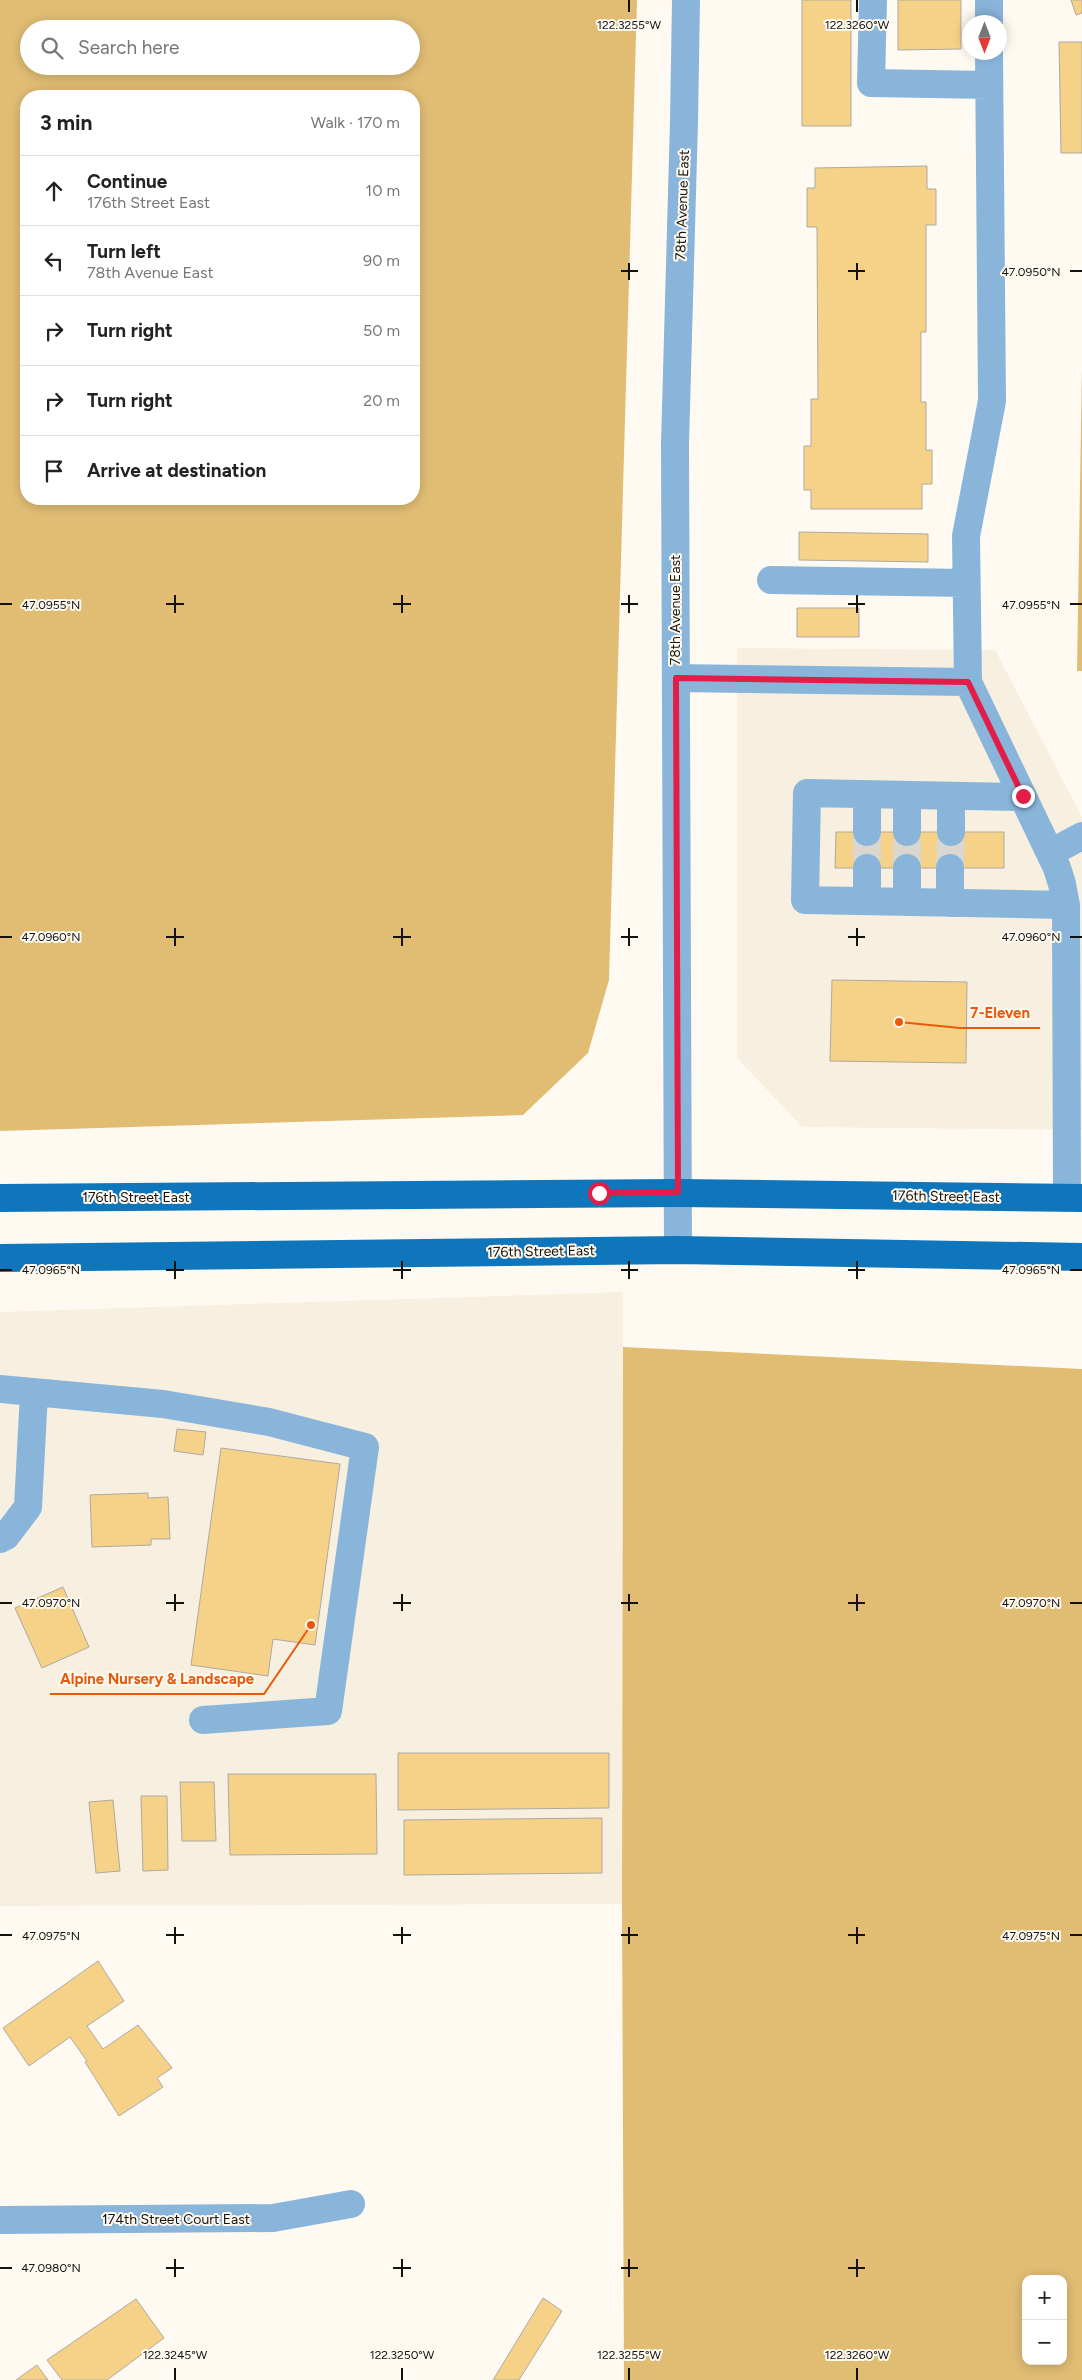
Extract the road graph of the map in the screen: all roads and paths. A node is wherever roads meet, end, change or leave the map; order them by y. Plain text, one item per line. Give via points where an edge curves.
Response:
1 (686, 0) edge
2 (872, 0) edge
3 (989, 0) edge
4 (989, 15) edge
5 (989, 60) edge
6 (989, 85) junction
7 (771, 580) dead end
8 (966, 583) junction
9 (676, 678) junction
10 (968, 682) junction
11 (867, 794) junction
12 (907, 795) junction
13 (951, 796) junction
14 (1023, 796) junction
15 (867, 832) tunnel mouth
16 (907, 832) tunnel mouth
17 (951, 832) tunnel mouth
18 (1082, 836) edge
19 (1050, 853) junction
20 (867, 868) tunnel mouth
21 (907, 868) tunnel mouth
22 (950, 868) tunnel mouth
23 (867, 901) junction
24 (907, 902) junction
25 (950, 903) junction
26 (1066, 905) junction
27 (678, 1192) junction
28 (0, 1198) edge
29 (1075, 1198) edge
30 (678, 1250) junction
31 (1082, 1257) edge
32 (0, 1258) edge
33 (0, 1389) edge
34 (34, 1393) junction
35 (0, 1539) edge
36 (202, 1720) dead end
37 (351, 2204) dead end
38 (0, 2220) edge

1 - 9 street, 78th Avenue East via 675,444
2 - 6 street via 871,83
3 - 4 street
5 - 6 street
6 - 8 street via 992,401 966,536
7 - 8 street
8 - 10 street
9 - 10 street
9 - 27 street, 78th Avenue East
10 - 14 street
11 - 12 street
11 - 15 street
11 - 23 street via 807,793 805,900
12 - 13 street
12 - 16 street
13 - 14 street
13 - 17 street
14 - 19 street
18 - 19 street
19 - 26 street
20 - 23 street
21 - 24 street
22 - 25 street
23 - 24 street
24 - 25 street
25 - 26 street
26 - 29 street
27 - 28 main road, 176th Street East
27 - 29 main road, 176th Street East
27 - 30 street, 78th Avenue East
30 - 31 main road, 176th Street East
30 - 32 main road, 176th Street East
33 - 34 street
34 - 35 street via 28,1507 6,1536
34 - 36 street via 162,1404 269,1422 365,1448 328,1711
37 - 38 street, 174th Street Court East via 274,2218

